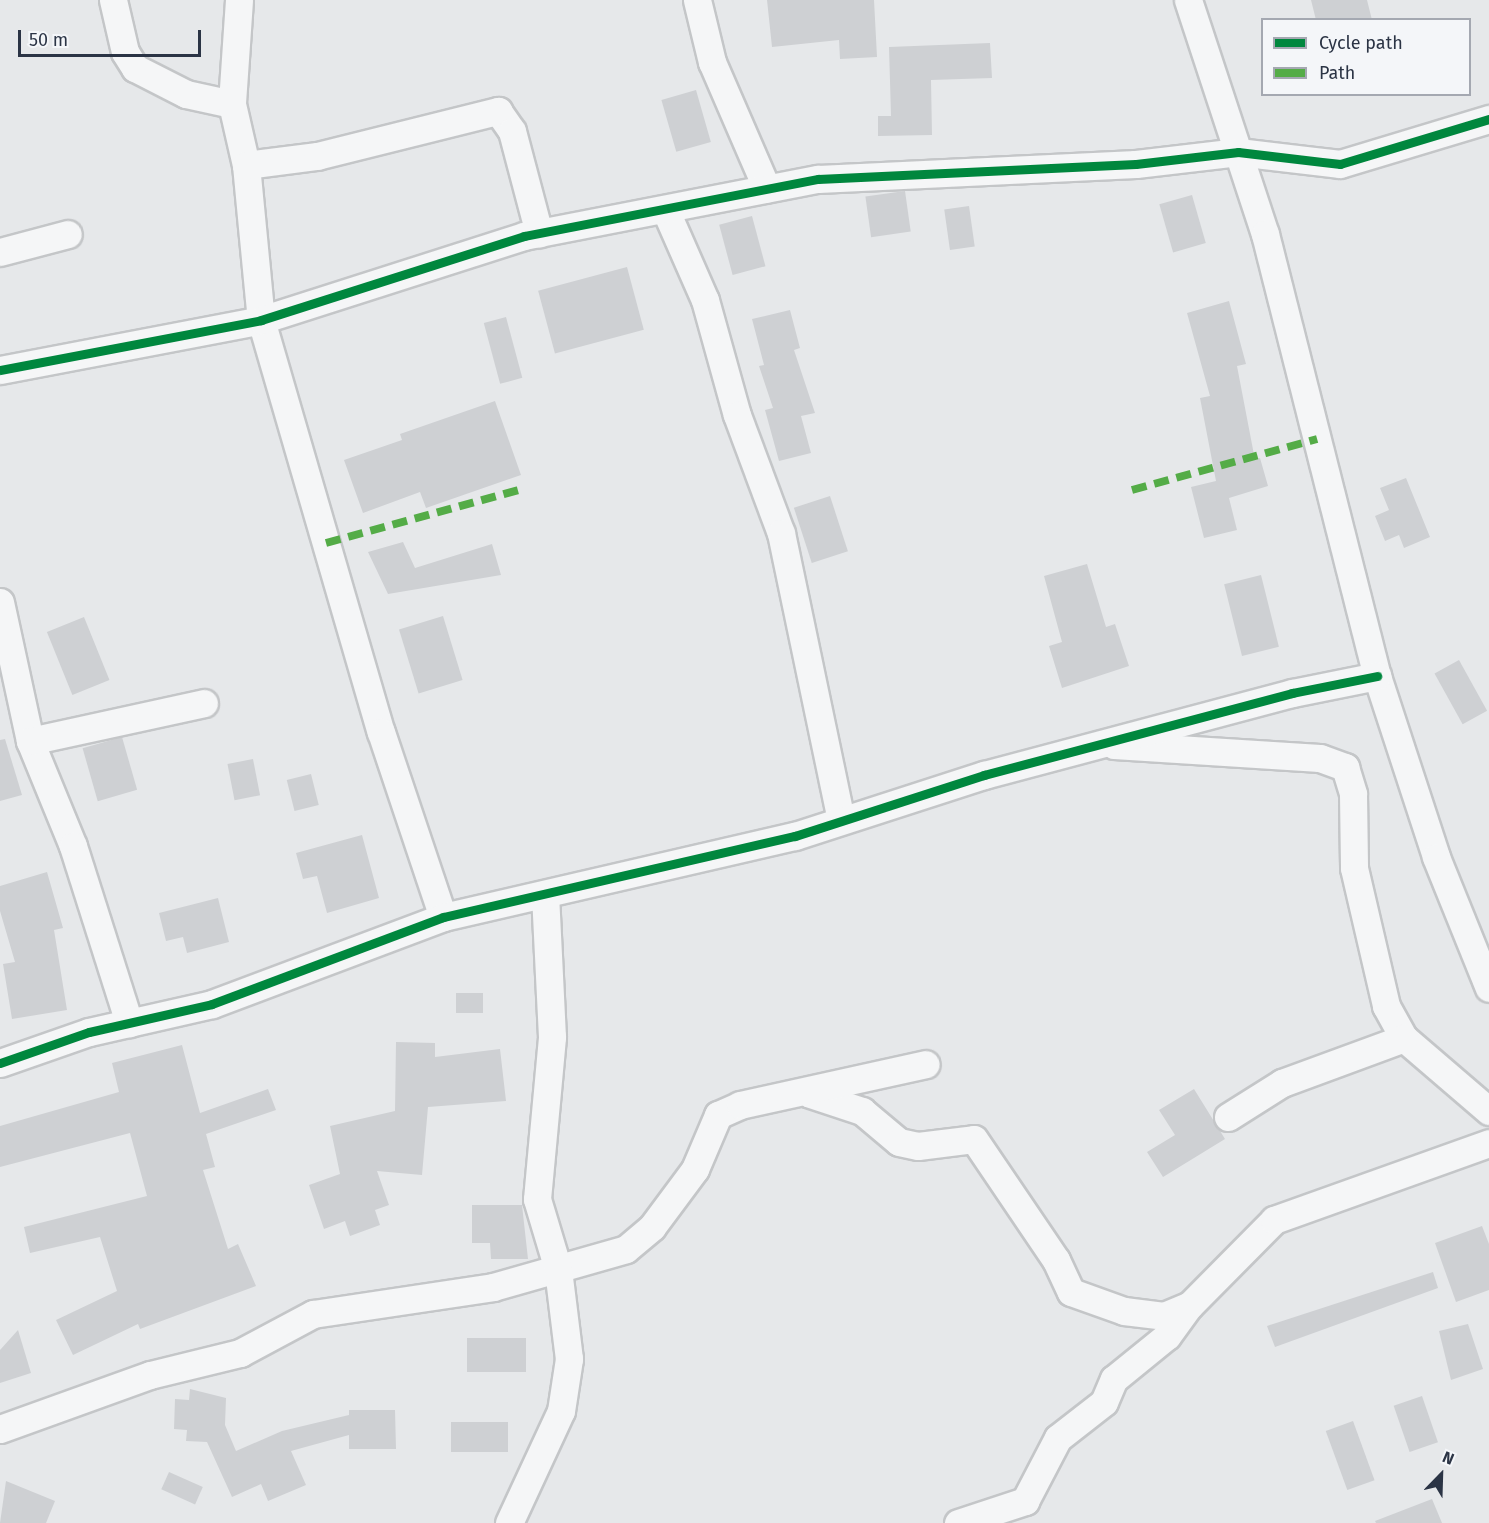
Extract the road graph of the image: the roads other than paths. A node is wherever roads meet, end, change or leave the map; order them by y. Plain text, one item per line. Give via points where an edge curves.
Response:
1 (113, 0) edge
2 (239, 0) edge
3 (697, 0) edge
4 (1188, 0) edge
5 (232, 104) junction
6 (1489, 119) edge
7 (1238, 153) junction
8 (246, 165) junction
9 (766, 189) junction
10 (665, 209) junction
11 (539, 233) junction
12 (68, 234) dead end
13 (0, 252) edge
14 (261, 320) junction
15 (0, 370) edge
16 (0, 602) edge
17 (1377, 676) junction
18 (9, 699) edge
19 (204, 704) dead end
20 (30, 741) junction
21 (1101, 744) junction
22 (841, 819) junction
23 (545, 896) junction
24 (443, 917) junction
25 (1489, 988) edge
26 (129, 1023) junction
27 (1404, 1038) junction
28 (0, 1063) edge
29 (927, 1064) dead end
30 (801, 1092) junction
31 (1489, 1111) edge
32 (1228, 1118) dead end
33 (1489, 1143) edge
34 (558, 1269) junction
35 (1190, 1305) junction
36 (0, 1429) edge
37 (509, 1523) edge
38 (958, 1523) edge

1 - 5 street via 125,52 135,68 186,94
2 - 5 street
3 - 9 street via 712,62
4 - 7 street
5 - 8 street
6 - 7 street via 1340,164
7 - 9 street via 1136,164 818,179
7 - 17 street via 1304,373 1328,492
8 - 11 street via 317,156 498,111 512,131
8 - 14 street
9 - 10 street
10 - 11 street
10 - 22 street via 705,300 737,415 781,533
11 - 14 street
12 - 13 street
14 - 15 street
14 - 24 street via 381,732
16 - 18 street
17 - 21 street
17 - 25 street via 1436,857
18 - 20 street
19 - 20 street
20 - 26 street via 73,846
21 - 22 street
21 - 27 street via 1174,753 1320,758 1345,767 1353,794 1350,837 1366,935 1386,1006
22 - 23 street via 795,836
23 - 24 street
23 - 34 street via 552,1037 537,1199
24 - 26 street via 274,984
26 - 28 street
27 - 31 street
27 - 32 street via 1282,1083
29 - 30 street
30 - 34 street via 718,1114 699,1164 652,1227 626,1249
30 - 35 street via 845,1102 899,1142 918,1146 974,1139 1056,1260 1071,1292 1124,1311 1164,1316
33 - 35 street via 1274,1220
34 - 36 street via 435,1298 322,1311 240,1353 150,1375
34 - 37 street via 567,1320 564,1395
35 - 38 street via 1167,1336 1114,1379 1104,1402 1058,1438 1025,1501

